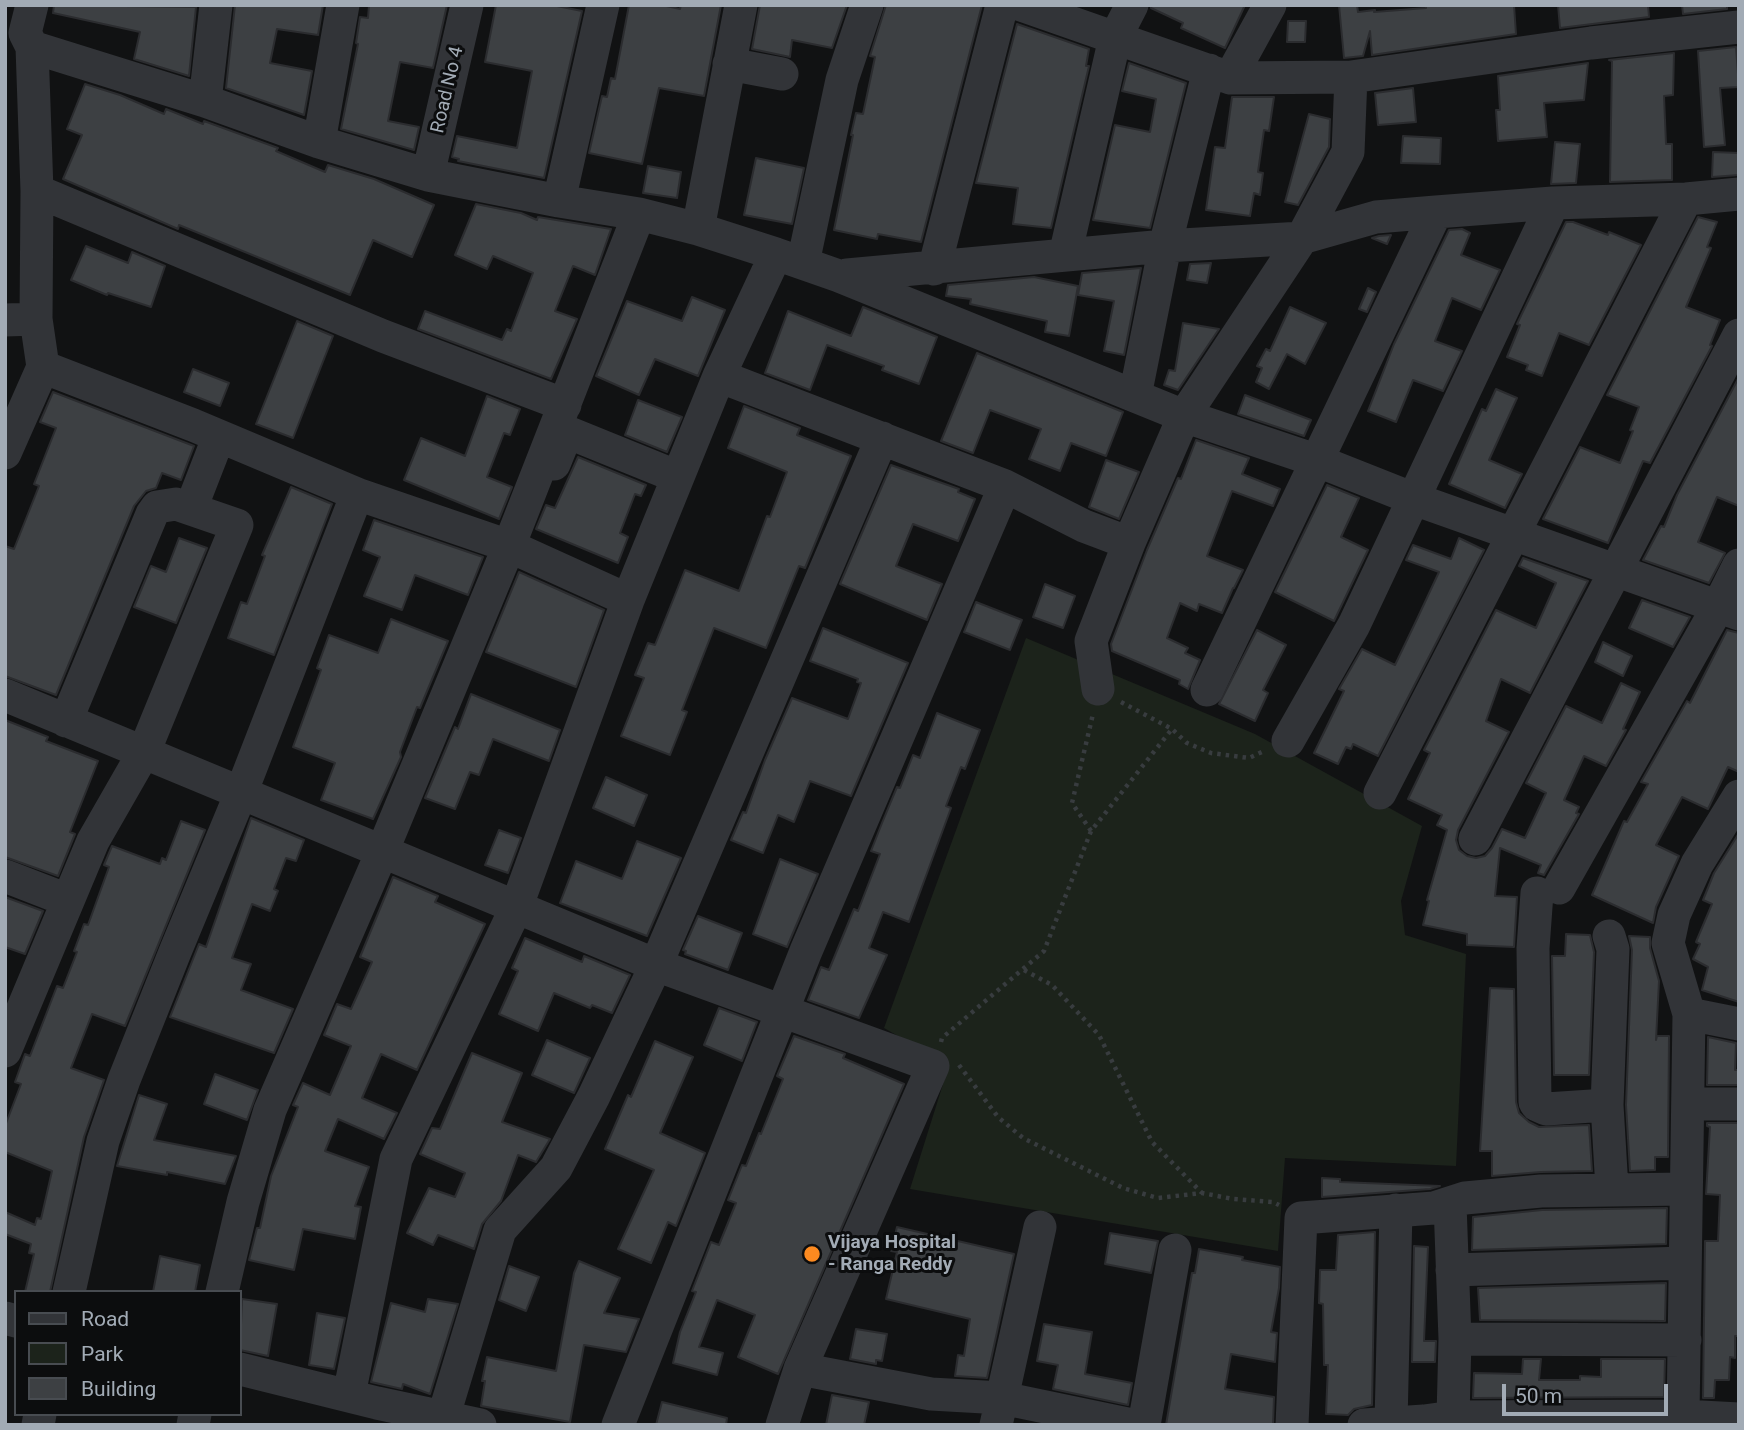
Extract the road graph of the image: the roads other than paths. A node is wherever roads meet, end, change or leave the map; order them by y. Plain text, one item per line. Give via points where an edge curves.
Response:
1 (216, 5) edge
2 (343, 5) edge
3 (467, 5) edge
4 (603, 5) edge
5 (741, 5) edge
6 (867, 5) edge
7 (1002, 5) edge
8 (1021, 5) edge
9 (1132, 5) edge
10 (1270, 5) edge
11 (1665, 20) edge
12 (1739, 27) edge
13 (23, 29) edge
14 (1115, 38) junction
15 (729, 64) junction
16 (782, 74) dead end
17 (1219, 74) junction
18 (1351, 77) junction
19 (205, 101) junction
20 (319, 142) junction
21 (428, 175) junction
22 (37, 191) junction
23 (1739, 194) edge
24 (1686, 199) junction
25 (559, 201) junction
26 (1553, 203) junction
27 (1436, 212) junction
28 (639, 214) junction
29 (698, 229) junction
30 (1302, 238) junction
31 (1165, 246) junction
32 (1065, 255) junction
33 (789, 259) junction
34 (934, 269) junction
35 (839, 276) junction
36 (21, 320) edge
37 (1739, 335) edge
38 (43, 367) junction
39 (719, 376) junction
40 (1135, 396) junction
41 (565, 405) junction
42 (1184, 416) junction
43 (219, 436) junction
44 (882, 438) junction
45 (5, 453) edge
46 (1318, 461) junction
47 (1005, 486) junction
48 (358, 494) junction
49 (1415, 499) junction
50 (191, 508) junction
51 (1514, 534) junction
52 (1129, 543) junction
53 (509, 546) junction
54 (1739, 565) edge
55 (1618, 570) junction
56 (628, 600) junction
57 (1729, 610) edge
58 (1098, 689) road end
59 (1206, 690) dead end
60 (5, 695) edge
61 (66, 721) junction
62 (1288, 741) road end
63 (144, 752) junction
64 (242, 793) junction
65 (1380, 793) dead end
66 (1739, 796) edge
67 (1475, 839) dead end
68 (382, 852) junction
69 (5, 876) edge
70 (67, 900) junction
71 (516, 908) junction
72 (1609, 936) dead end
73 (656, 965) junction
74 (784, 1013) junction
75 (1689, 1014) junction
76 (1739, 1024) edge
77 (7, 1038) edge
78 (1688, 1104) junction
79 (1739, 1104) edge
80 (1607, 1105) junction
81 (1612, 1189) junction
82 (1685, 1189) junction
83 (1450, 1204) junction
84 (1396, 1210) junction
85 (1040, 1227) dead end
86 (1175, 1250) dead end
87 (1685, 1264) junction
88 (1452, 1270) junction
89 (69, 1290) edge
90 (222, 1290) edge
91 (1455, 1339) junction
92 (1685, 1340) junction
93 (242, 1369) edge
94 (800, 1369) junction
95 (366, 1408) edge
96 (999, 1411) edge
97 (1683, 1416) junction
98 (443, 1418) junction
99 (1739, 1419) edge
100 (1434, 1421) edge
101 (1378, 1424) edge
102 (480, 1425) edge
103 (618, 1425) edge
104 (782, 1425) edge
105 (1132, 1425) edge
106 (1143, 1425) edge
107 (1292, 1425) edge

1 - 19 street
2 - 20 street
3 - 21 street, Road No 4
4 - 25 street
5 - 15 street
6 - 33 street
7 - 34 street
8 - 14 street
9 - 14 street
10 - 17 street
11 - 12 street
11 - 18 street via 1591,43
13 - 19 street
13 - 22 street
14 - 17 street
14 - 32 street
15 - 16 street
15 - 29 street
17 - 18 street
17 - 31 street
18 - 30 street via 1348,152
19 - 20 street
20 - 21 street
21 - 25 street
22 - 36 street
22 - 41 street via 383,336
23 - 24 street
24 - 26 street
24 - 51 street
25 - 28 street
26 - 27 street
26 - 49 street
27 - 30 street via 1376,217
27 - 46 street
28 - 29 street
28 - 41 street
29 - 33 street
30 - 31 street
30 - 42 street
31 - 32 street
31 - 40 street
32 - 34 street
33 - 35 street
33 - 39 street
34 - 35 street
35 - 40 street
36 - 38 street
37 - 55 street
38 - 43 street
38 - 45 street
39 - 44 street
39 - 56 street via 664,483
40 - 42 street
41 - 53 street
42 - 46 street
42 - 52 street
43 - 48 street
43 - 50 street
44 - 47 street
44 - 73 street
46 - 49 street
46 - 59 street
47 - 52 street
47 - 74 street via 806,951
48 - 53 street
48 - 64 street
49 - 51 street
49 - 62 street via 1354,625
50 - 61 street via 164,504 152,514
50 - 63 street via 237,525
51 - 55 street
51 - 65 street
52 - 58 street via 1091,641
53 - 56 street
53 - 68 street
54 - 57 street
55 - 57 street
55 - 67 street
56 - 71 street
57 - 80 street via 1548,890 1532,948 1535,1102 1546,1110
60 - 61 street
61 - 63 street
63 - 64 street
63 - 70 street via 93,841
64 - 68 street
64 - 89 street via 103,1141
66 - 75 street via 1697,864 1674,915 1668,943
68 - 71 street
68 - 90 street via 270,1110
69 - 70 street
70 - 77 street
71 - 73 street
71 - 95 street via 396,1159
72 - 80 street via 1613,950
73 - 74 street
73 - 98 street via 556,1168 500,1230
74 - 94 street via 945,1053
74 - 103 street
75 - 76 street
75 - 78 street
78 - 79 street
78 - 82 street
80 - 81 street
81 - 82 street
81 - 83 street via 1465,1198
82 - 87 street
83 - 84 street
83 - 88 street
84 - 101 street
84 - 107 street via 1301,1219
85 - 96 street
86 - 106 street
87 - 88 street
87 - 92 street
88 - 91 street
91 - 92 street
91 - 100 street
92 - 97 street
93 - 95 street
94 - 96 street
94 - 104 street
95 - 98 street
96 - 105 street
97 - 99 street
97 - 100 street
98 - 102 street
100 - 101 street

